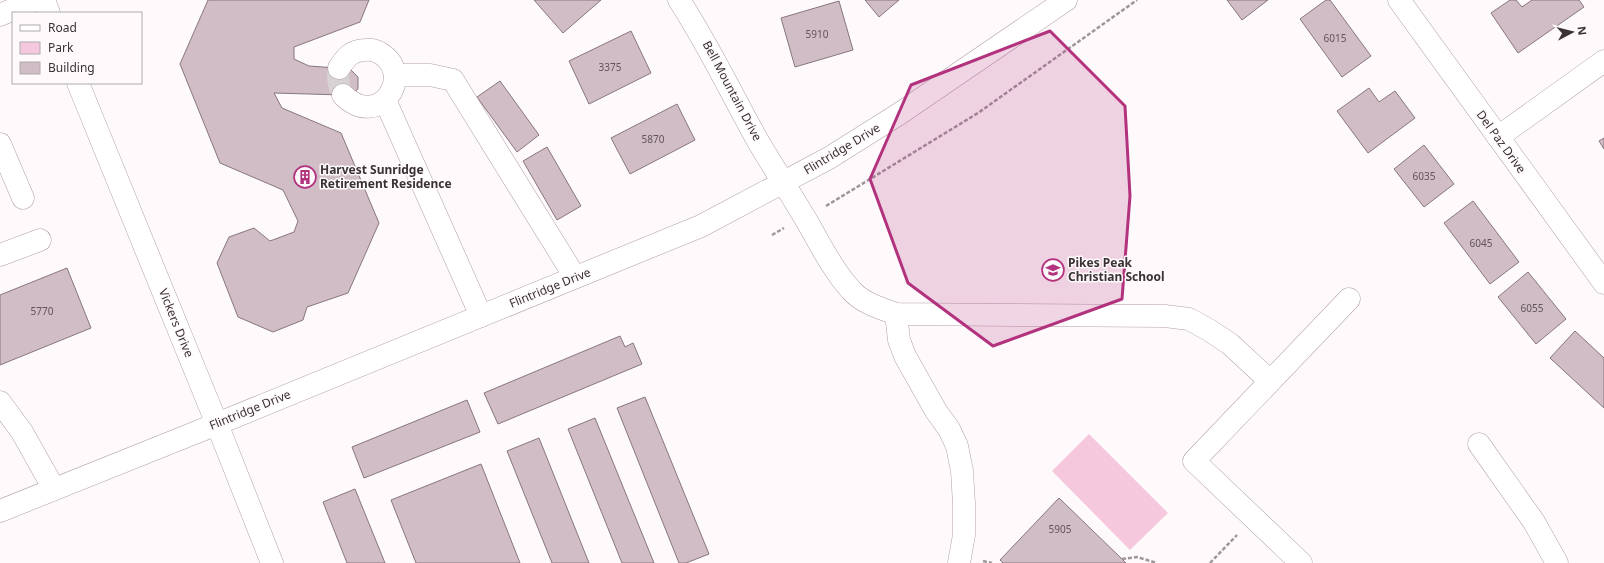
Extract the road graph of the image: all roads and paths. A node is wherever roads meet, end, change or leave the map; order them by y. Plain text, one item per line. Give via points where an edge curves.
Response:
1 (35, 0) edge
2 (44, 0) edge
3 (679, 0) edge
4 (1066, 0) edge
5 (1137, 0) edge
6 (1399, 0) edge
7 (49, 12) edge
8 (0, 15) edge
9 (1604, 61) edge
10 (339, 68) tunnel mouth
11 (395, 75) junction
12 (78, 84) edge
13 (343, 94) tunnel mouth
14 (385, 100) junction
15 (1498, 137) junction
16 (0, 144) edge
17 (783, 182) junction
18 (23, 198) dead end
19 (805, 218) junction
20 (772, 235) dead end
21 (40, 240) dead end
22 (0, 255) edge
23 (575, 277) junction
24 (1604, 283) edge
25 (1349, 299) dead end
26 (896, 314) junction
27 (481, 316) junction
28 (1270, 381) junction
29 (0, 402) edge
30 (217, 424) junction
31 (1479, 444) dead end
32 (54, 489) junction
33 (0, 510) edge
34 (1252, 516) junction
35 (1122, 559) dead end
36 (272, 563) edge
37 (959, 563) edge
38 (1157, 563) edge
39 (1210, 563) edge
40 (1301, 563) edge
41 (1558, 563) edge

1 - 8 street
2 - 7 street
3 - 17 street, Bell Mountain Drive
4 - 17 street, Flintridge Drive via 899,114 829,158
5 - 19 path via 978,113
6 - 15 street, Del Paz Drive
9 - 15 street
10 - 11 street via 351,53 370,49 386,58 392,65
11 - 14 street via 391,93
11 - 23 street via 430,75 453,80
12 - 30 street, Vickers Drive
13 - 14 street via 358,106 367,107
14 - 27 street
15 - 24 street, Del Paz Drive
16 - 18 street
17 - 19 street, Bell Mountain Drive
17 - 23 street, Flintridge Drive via 701,226
19 - 20 path
19 - 26 street, Bell Mountain Drive via 851,290 869,303
21 - 22 street
23 - 27 street, Flintridge Drive
25 - 28 street
26 - 28 street via 1165,316 1189,320 1230,344
26 - 37 street via 899,340 905,356 957,446 964,504 964,535
27 - 30 street, Flintridge Drive
28 - 34 street via 1194,461
29 - 32 street via 22,432
30 - 32 street, Flintridge Drive
30 - 36 street, Vickers Drive
31 - 41 street via 1534,522
32 - 33 street, Flintridge Drive
34 - 39 path
34 - 40 street
35 - 38 path via 1137,557

